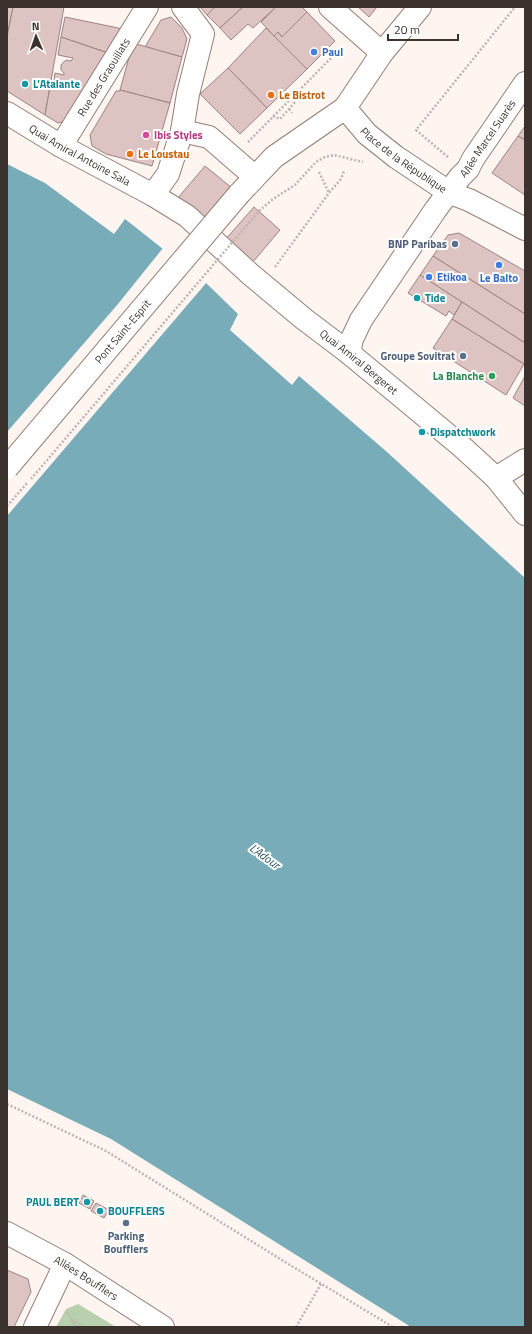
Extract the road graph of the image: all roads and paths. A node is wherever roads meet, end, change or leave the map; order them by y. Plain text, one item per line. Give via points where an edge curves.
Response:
1 (146, 7) edge
2 (183, 7) edge
3 (330, 7) edge
4 (420, 7) edge
5 (515, 7) edge
6 (357, 32) junction
7 (382, 53) junction
8 (525, 83) edge
9 (293, 96) junction
10 (345, 108) junction
11 (289, 109) junction
12 (7, 113) edge
13 (292, 113) dead end
14 (273, 116) junction
15 (182, 131) junction
16 (244, 146) dead end
17 (68, 150) junction
18 (311, 168) dead end
19 (468, 169) junction
20 (247, 170) dead end
21 (344, 171) dead end
22 (319, 172) dead end
23 (450, 192) junction
24 (329, 193) junction
25 (153, 195) junction
26 (187, 216) joint
27 (525, 229) edge
28 (263, 284) junction
29 (349, 353) junction
30 (525, 460) edge
31 (7, 468) edge
32 (496, 478) junction
33 (7, 506) edge
34 (525, 514) edge
35 (7, 1104) edge
36 (7, 1233) edge
37 (65, 1264) junction
38 (321, 1284) junction
39 (72, 1320) dead end
40 (35, 1327) edge
41 (83, 1327) edge
42 (163, 1327) edge
43 (296, 1327) edge
44 (393, 1327) edge

1 - 17 street, Rue des Graouillats
2 - 15 street via 203,34
3 - 6 street
4 - 7 street
5 - 19 path via 416,130 450,159
6 - 7 street
6 - 9 path
7 - 10 street
8 - 19 street, Allée Marcel Suarès
9 - 11 path via 296,101
9 - 14 path
10 - 23 street, Place de la République via 367,134
10 - 31 street, Pont Saint-Esprit, bridge via 274,157 239,194
11 - 13 path
11 - 14 path via 280,119
12 - 17 street, Quai Amiral Antoine Sala
14 - 16 path
15 - 20 street via 209,137
15 - 25 street via 168,174
17 - 25 street, Quai Amiral Antoine Sala
18 - 33 path, bridge via 295,185 259,211
19 - 23 street, Allée Marcel Suarès
21 - 24 path via 341,179
22 - 24 path
23 - 27 street
23 - 29 street, Place de la République via 361,320 352,338
24 - 28 path
25 - 26 street, Quai Amiral Antoine Sala
26 - 28 street, Quai Amiral Bergeret
28 - 29 street, Quai Amiral Bergeret
29 - 32 street, Quai Amiral Bergeret
30 - 32 street
32 - 34 street, Quai Amiral Bergeret
35 - 38 path via 106,1151
36 - 37 street, Allées Boufflers
37 - 40 street
37 - 42 street, Allées Boufflers
38 - 43 path
38 - 44 path
39 - 41 path

